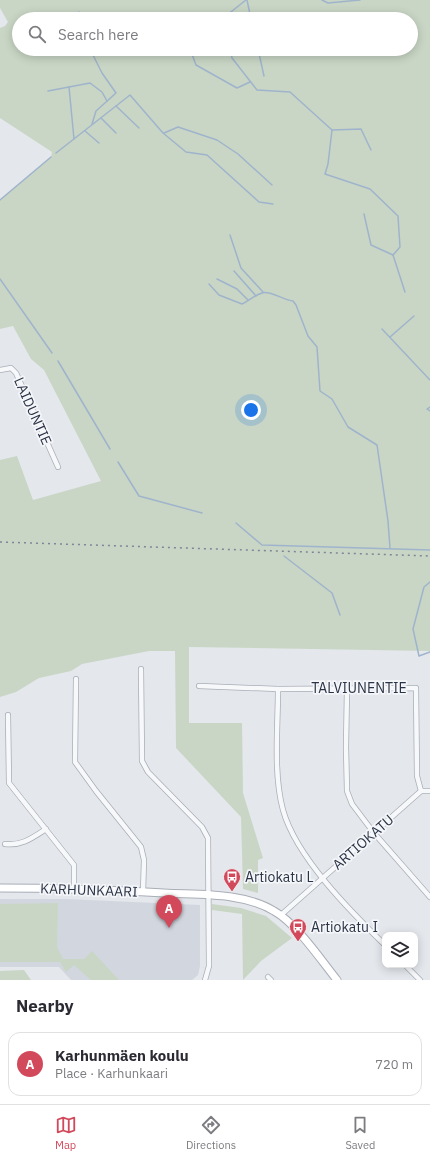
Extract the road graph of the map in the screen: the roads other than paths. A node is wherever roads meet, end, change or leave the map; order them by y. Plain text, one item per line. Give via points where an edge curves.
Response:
1 (0, 370) edge
2 (58, 467) dead end
3 (141, 669) dead end
4 (76, 678) dead end
5 (199, 686) dead end
6 (278, 689) junction
7 (347, 689) junction
8 (8, 715) dead end
9 (421, 791) junction
10 (430, 791) edge
11 (46, 829) junction
12 (374, 834) junction
13 (5, 844) dead end
14 (323, 878) junction
15 (0, 888) edge
16 (74, 888) junction
17 (143, 892) junction
18 (209, 896) junction
19 (430, 897) edge
20 (281, 915) junction
21 (382, 943) edge
22 (408, 968) edge
23 (205, 980) edge
24 (337, 980) edge
25 (420, 980) edge

1 - 2 street, LAIDUNTIE via 11,368 16,373
3 - 18 street via 142,761 148,772 202,827 208,838
4 - 17 street via 75,762 141,847 144,860
5 - 6 street, TALVIUNENTIE
6 - 7 street, TALVIUNENTIE
6 - 14 street via 279,777 283,811 299,847
7 - 9 street, TALVIUNENTIE via 416,688 417,776
7 - 12 street via 347,791 358,815
8 - 11 street via 9,783
9 - 10 street
9 - 12 street, ARTIOKATU
11 - 13 street via 24,843
11 - 16 street via 74,865
12 - 14 street, ARTIOKATU
12 - 19 street
14 - 20 street, ARTIOKATU
14 - 21 street
15 - 16 street, KARHUNKAARI
16 - 17 street, KARHUNKAARI
17 - 18 street, KARHUNKAARI
18 - 20 street, KARHUNKAARI via 256,903
18 - 23 street via 209,966
20 - 24 street, KARHUNKAARI
22 - 25 street

